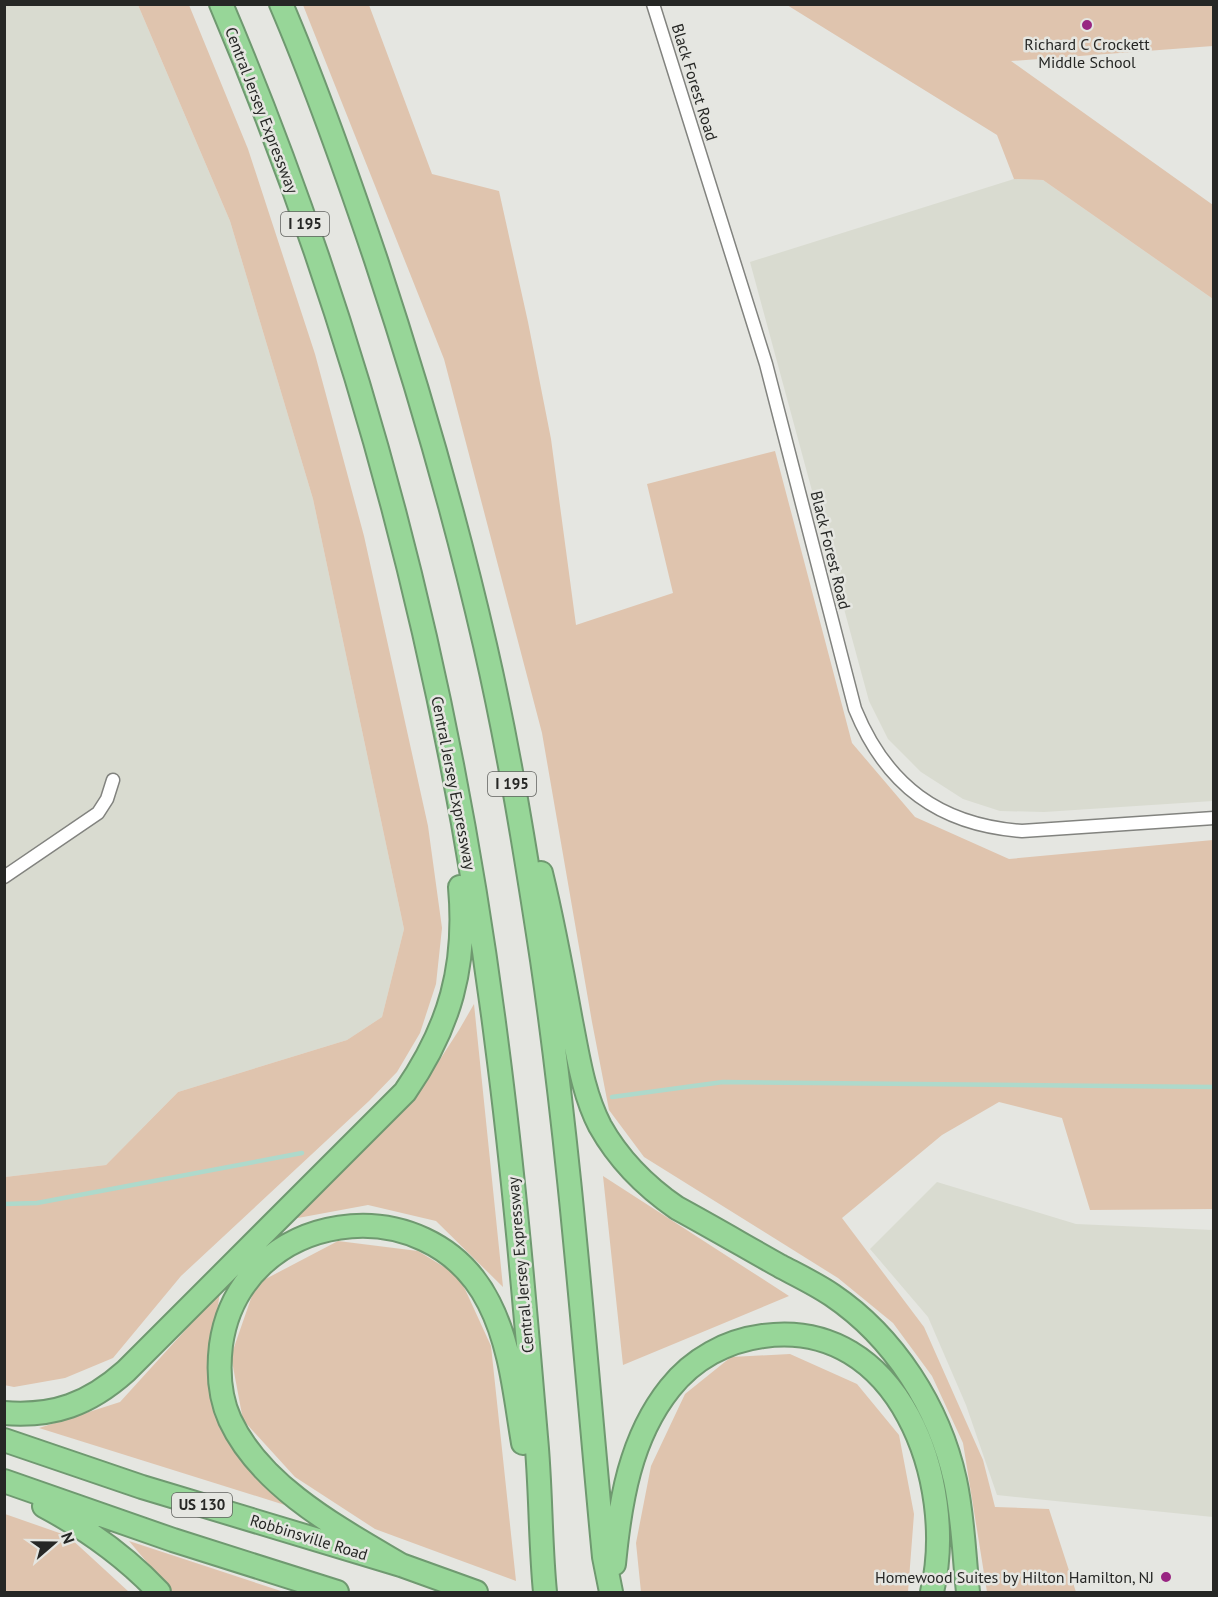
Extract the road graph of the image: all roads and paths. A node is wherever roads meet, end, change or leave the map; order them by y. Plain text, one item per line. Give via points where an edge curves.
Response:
1 (221, 4) edge
2 (281, 4) edge
3 (653, 4) edge
4 (486, 648) junction
5 (429, 656) junction
6 (113, 780) dead end
7 (1214, 818) edge
8 (4, 877) edge
9 (4, 1413) edge
10 (4, 1440) edge
11 (5, 1481) edge
12 (401, 1565) junction
13 (543, 1569) junction
14 (611, 1592) edge
15 (159, 1593) edge
16 (337, 1593) edge
17 (476, 1593) edge
18 (545, 1593) edge
19 (932, 1593) edge
20 (968, 1593) edge

1 - 5 highway, Central Jersey Expressway / I 195 via 262,105 347,350 407,559
2 - 4 highway, I 195 via 360,211 400,333
3 - 7 street, Black Forest Road via 766,364 855,709 875,750 901,781 926,802 956,817 997,829 1022,831
4 - 14 highway, I 195 via 517,807 545,984 562,1115 604,1557
4 - 20 highway via 549,904 582,1077 600,1125 615,1151 656,1193 832,1294 900,1360 928,1405 945,1444 960,1511
5 - 9 highway via 463,916 456,983 437,1038 421,1068 405,1092 109,1386 69,1407 45,1413
5 - 13 highway, Central Jersey Expressway / I 195 via 462,817 497,1045 537,1441
6 - 8 street via 108,799 98,813
10 - 12 highway, Robbinsville Road / US 130 via 142,1487
11 - 15 highway via 107,1546
11 - 16 highway, US 130
12 - 13 highway via 324,1518 283,1486 243,1442 223,1402 223,1335 242,1289 275,1253 304,1237 335,1227 382,1226 427,1240 462,1265 489,1302 512,1370
12 - 17 highway, Robbinsville Road / US 130
13 - 18 highway, Central Jersey Expressway / I 195
14 - 19 highway via 627,1477 638,1444 663,1398 686,1371 725,1346 748,1338 795,1335 841,1348 862,1361 883,1379 911,1421 924,1449 938,1508 937,1568

